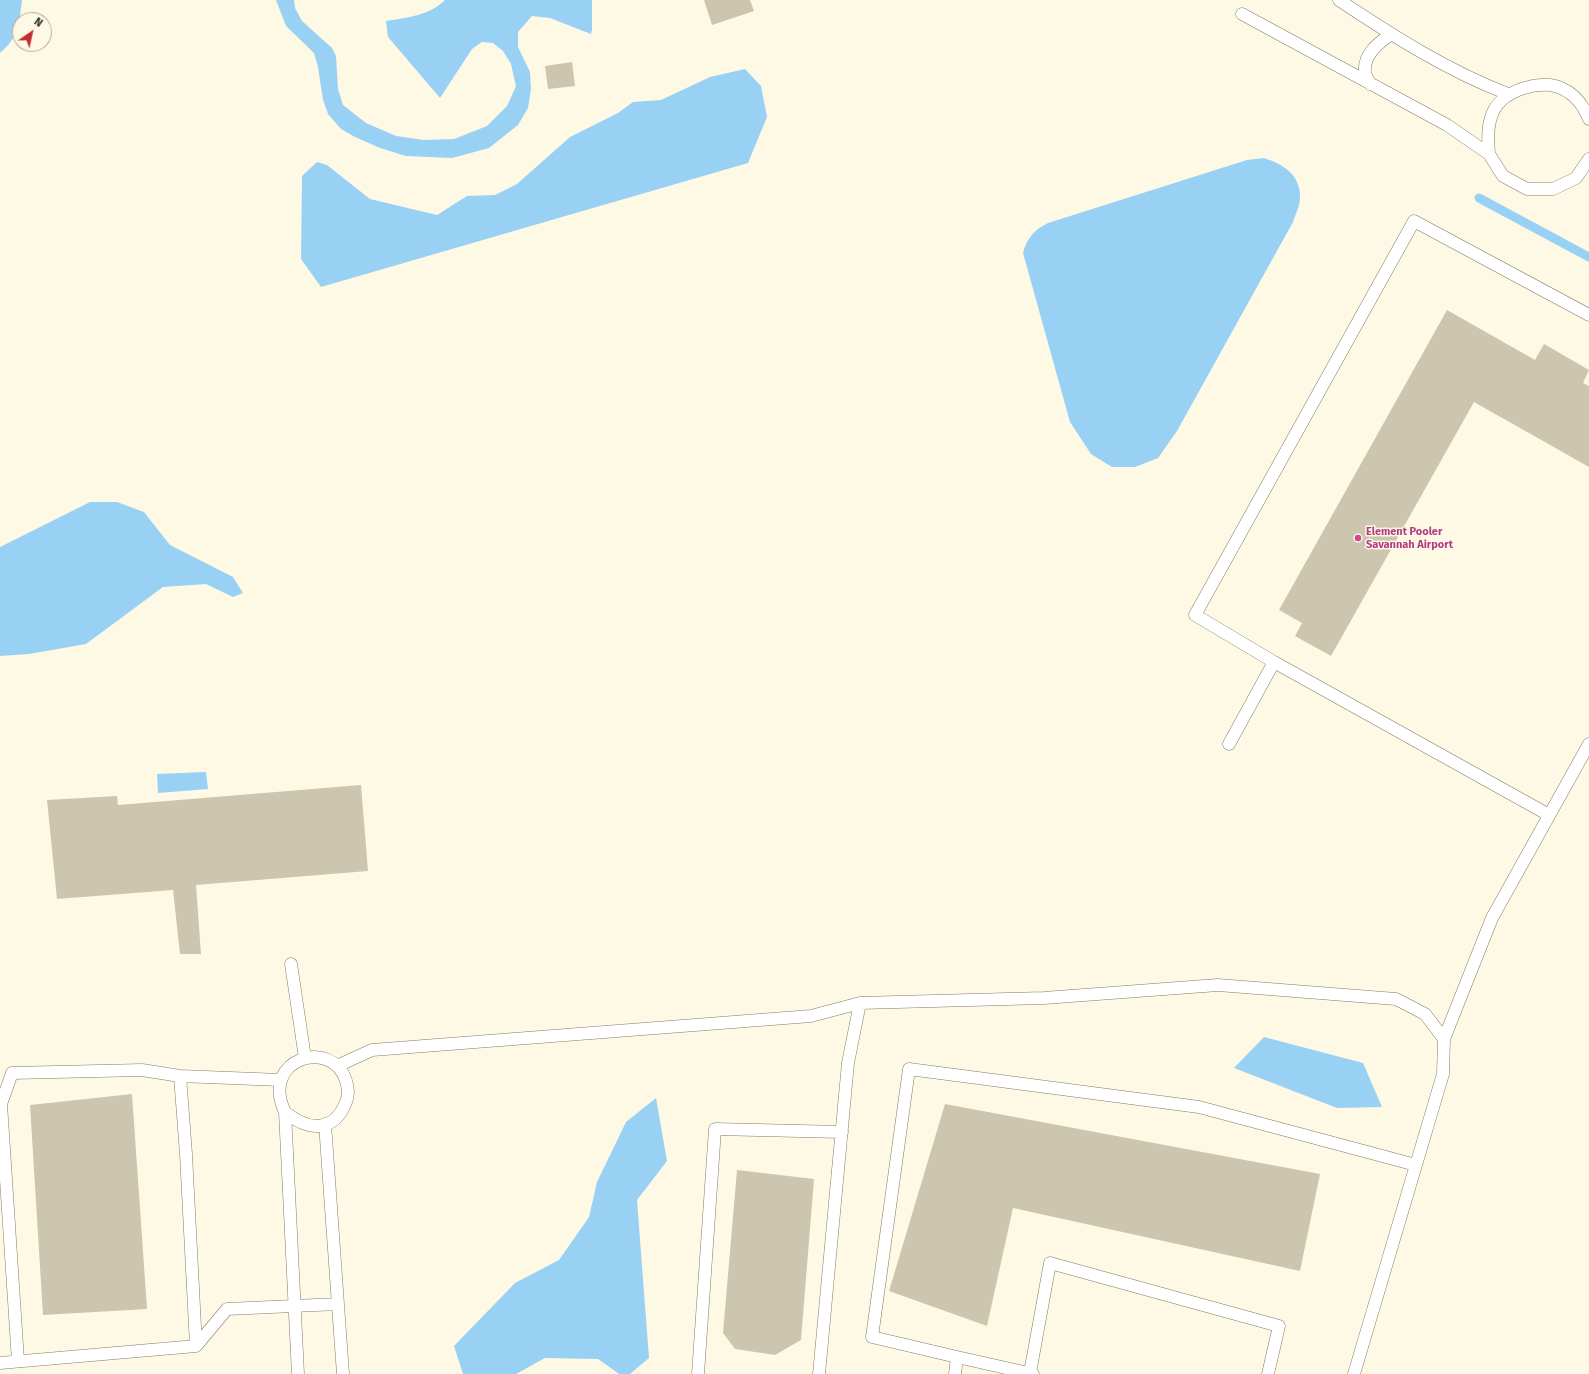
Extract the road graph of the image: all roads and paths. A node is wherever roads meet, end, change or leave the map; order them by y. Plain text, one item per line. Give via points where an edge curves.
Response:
1 (1339, 0) edge
2 (1242, 14) dead end
3 (1390, 35) junction
4 (1370, 84) junction
5 (1508, 94) junction
6 (1589, 119) edge
7 (1490, 154) junction
8 (1589, 159) edge
9 (1589, 315) edge
10 (1274, 662) junction
11 (1229, 744) dead end
12 (1589, 744) edge
13 (1550, 815) junction
14 (291, 964) dead end
15 (860, 1003) junction
16 (1444, 1039) junction
17 (304, 1058) junction
18 (337, 1066) junction
19 (180, 1076) junction
20 (281, 1080) junction
21 (285, 1112) junction
22 (325, 1124) junction
23 (842, 1132) junction
24 (1416, 1165) junction
25 (338, 1304) junction
26 (295, 1307) junction
27 (196, 1346) junction
28 (956, 1358) junction
29 (18, 1361) junction
30 (0, 1363) edge
31 (298, 1374) edge
32 (343, 1374) edge
33 (698, 1374) edge
34 (819, 1374) edge
35 (955, 1374) edge
36 (1032, 1374) edge
37 (1268, 1374) edge
38 (1354, 1374) edge

1 - 3 lane
2 - 4 lane
3 - 4 lane via 1376,45 1367,58 1365,72
3 - 5 lane via 1474,81
4 - 7 lane via 1447,125
5 - 6 lane via 1535,84 1563,89 1584,105
5 - 7 lane via 1494,111 1487,132
7 - 8 lane via 1503,176 1526,189 1553,190 1576,178
9 - 10 lane via 1414,221 1195,615
10 - 11 lane
10 - 13 lane
12 - 13 lane
13 - 16 lane via 1492,918
14 - 17 lane
15 - 16 lane via 1044,998 1218,985 1396,999 1425,1014
15 - 18 lane via 811,1016 372,1050
15 - 23 lane via 848,1063
16 - 24 lane via 1443,1074
17 - 18 lane via 328,1059
17 - 20 lane via 294,1062
18 - 22 lane via 345,1076 348,1099 336,1118
19 - 20 lane
19 - 27 lane
19 - 29 lane via 142,1070 12,1073 1,1104
20 - 21 lane via 280,1102
21 - 22 lane via 303,1124
21 - 26 lane
22 - 25 lane
23 - 33 lane via 715,1129
23 - 34 lane
24 - 28 lane via 1199,1108 909,1069 872,1337
24 - 38 lane
25 - 26 lane
25 - 32 lane
26 - 27 lane via 227,1310
26 - 31 lane
27 - 29 lane
28 - 35 lane
28 - 36 lane
29 - 30 lane
36 - 37 lane via 1050,1263 1279,1326

